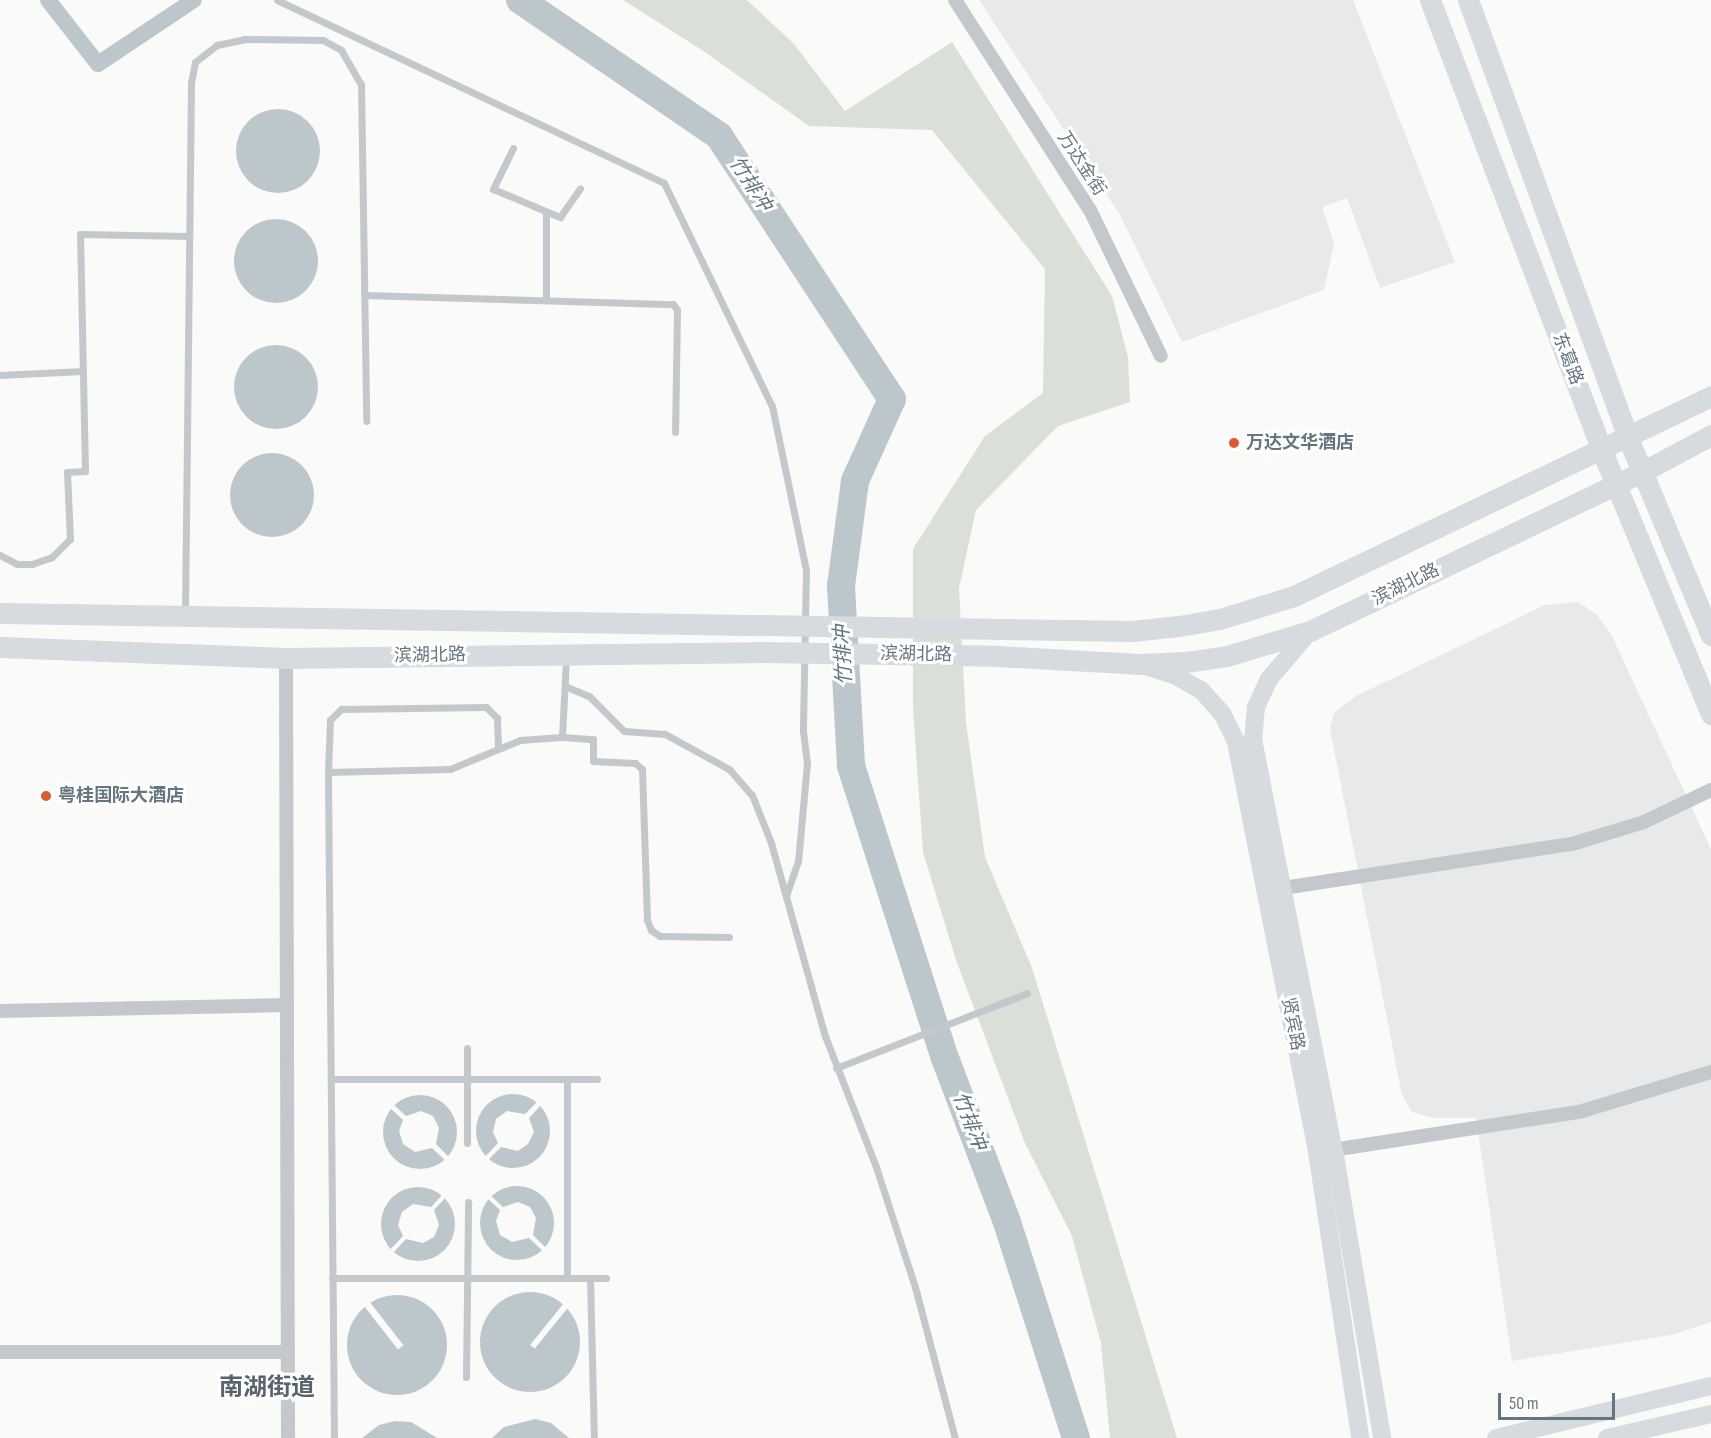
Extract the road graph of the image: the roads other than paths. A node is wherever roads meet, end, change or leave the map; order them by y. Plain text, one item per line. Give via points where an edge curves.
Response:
1 (278, 0) edge
2 (955, 0) edge
3 (1430, 0) edge
4 (1468, 0) edge
5 (513, 148) dead end
6 (580, 188) dead end
7 (546, 214) junction
8 (189, 236) junction
9 (364, 294) junction
10 (546, 298) junction
11 (1161, 356) dead end
12 (83, 371) junction
13 (0, 375) edge
14 (1711, 396) edge
15 (366, 421) dead end
16 (675, 432) dead end
17 (1711, 435) edge
18 (1628, 438) junction
19 (1602, 451) junction
20 (1642, 472) junction
21 (1616, 485) junction
22 (0, 555) edge
23 (0, 613) edge
24 (185, 613) junction
25 (1310, 631) junction
26 (1711, 635) edge
27 (0, 647) edge
28 (566, 655) junction
29 (286, 658) junction
30 (1138, 664) junction
31 (565, 686) junction
32 (1711, 714) edge
33 (562, 737) junction
34 (498, 746) junction
35 (328, 772) junction
36 (1711, 790) edge
37 (1283, 888) junction
38 (786, 896) junction
39 (729, 937) dead end
40 (1027, 993) dead end
41 (287, 1005) junction
42 (0, 1011) edge
43 (467, 1048) dead end
44 (836, 1068) junction
45 (1711, 1072) edge
46 (331, 1079) junction
47 (467, 1079) junction
48 (567, 1079) junction
49 (597, 1079) dead end
50 (467, 1143) dead end
51 (1326, 1151) junction
52 (468, 1202) dead end
53 (332, 1278) junction
54 (467, 1278) junction
55 (567, 1278) junction
56 (590, 1278) junction
57 (606, 1278) dead end
58 (0, 1352) edge
59 (288, 1352) junction
60 (466, 1377) dead end
61 (1711, 1386) edge
62 (1711, 1414) edge
63 (288, 1438) edge
64 (334, 1438) edge
65 (594, 1438) edge
66 (955, 1438) edge
67 (1360, 1438) edge
68 (1382, 1438) edge
69 (1496, 1438) edge
70 (1607, 1438) edge

1 - 38 lane via 664,183 772,406 806,570 803,731 807,763 798,861
2 - 11 street, 万达金街 via 1090,210
3 - 19 main road, 东葛路
4 - 18 main road, 东葛路
5 - 7 lane via 493,189
6 - 7 lane via 565,214
7 - 10 lane
8 - 9 lane via 191,83 195,62 217,45 245,39 323,40 341,50 361,84
8 - 12 lane via 80,234
8 - 24 lane
9 - 10 lane
9 - 15 lane
10 - 16 lane via 673,304
12 - 13 lane
12 - 22 lane via 85,471 67,472 70,539 52,557 32,564 17,564
14 - 18 main road, 滨湖北路
17 - 20 main road, 滨湖北路
18 - 19 main road, 滨湖北路
18 - 20 main road, 东葛路
19 - 21 main road, 东葛路
19 - 24 main road, 滨湖北路 via 1294,596 1220,619 1132,631
20 - 21 main road, 滨湖北路
20 - 26 main road, 东葛路
21 - 25 main road, 滨湖北路
21 - 32 main road, 东葛路
23 - 24 main road, 滨湖北路
25 - 30 main road, 滨湖北路 via 1227,656
25 - 37 main road, 贤宾路 via 1269,679 1256,707 1253,739
27 - 29 main road, 滨湖北路
28 - 29 main road, 滨湖北路
28 - 30 main road, 滨湖北路 via 755,652 997,656
28 - 31 lane
29 - 41 street
30 - 51 main road, 贤宾路 via 1174,675 1201,690 1222,712 1236,742
31 - 33 lane
31 - 38 lane via 589,696 624,731 665,734 729,769 752,795
33 - 34 lane via 537,737
33 - 39 lane via 593,739 593,761 635,763 642,769 647,920 651,930 660,936
34 - 35 lane via 469,764 450,769
34 - 35 lane via 498,718 486,707 341,710 330,720
35 - 46 lane
36 - 37 street via 1644,822 1572,844
37 - 51 main road, 贤宾路
38 - 44 lane
40 - 44 lane
41 - 42 street
41 - 59 street
43 - 47 lane
44 - 66 lane via 876,1167 912,1276
45 - 51 street via 1579,1112
46 - 47 lane
46 - 53 lane
47 - 48 lane
47 - 50 lane
48 - 49 lane
48 - 55 lane
51 - 67 main road, 贤宾路
51 - 68 main road, 贤宾路
52 - 54 lane
53 - 54 lane
53 - 64 lane
54 - 55 lane
54 - 60 lane
55 - 56 lane
56 - 57 lane
56 - 65 lane
58 - 59 street
59 - 63 street
61 - 69 main road
62 - 70 main road

